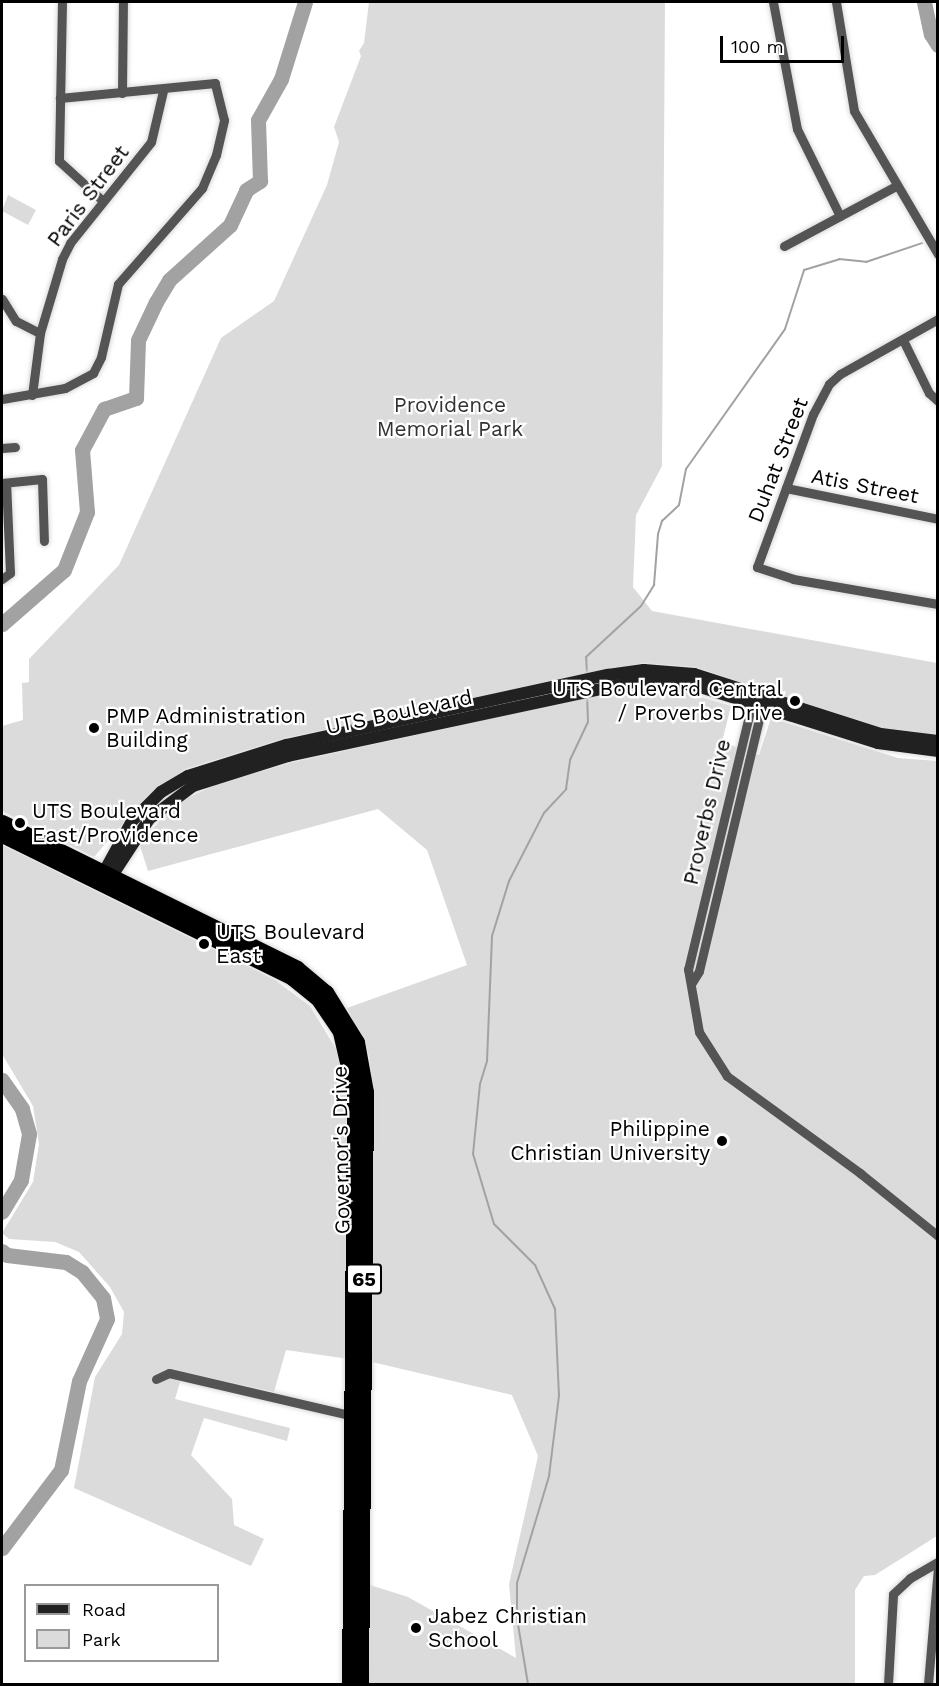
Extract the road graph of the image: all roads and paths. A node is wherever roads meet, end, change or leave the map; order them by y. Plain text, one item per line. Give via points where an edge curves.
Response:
1 (62, 2) edge
2 (123, 2) edge
3 (773, 2) edge
4 (836, 2) edge
5 (163, 91) junction
6 (122, 93) junction
7 (60, 98) junction
8 (896, 186) junction
9 (103, 201) junction
10 (840, 216) junction
11 (784, 246) dead end
12 (938, 254) edge
13 (2, 299) edge
14 (938, 319) edge
15 (40, 333) junction
16 (903, 339) junction
17 (32, 395) junction
18 (2, 399) edge
19 (938, 401) edge
20 (15, 447) dead end
21 (2, 448) edge
22 (4, 483) edge
23 (786, 488) junction
24 (938, 519) edge
25 (44, 541) dead end
26 (2, 579) edge
27 (938, 604) edge
28 (757, 702) junction
29 (938, 741) edge
30 (938, 751) edge
31 (2, 822) edge
32 (2, 836) edge
33 (108, 878) junction
34 (938, 1236) edge
35 (156, 1379) dead end
36 (357, 1416) junction
37 (938, 1562) edge
38 (938, 1567) edge
39 (936, 1622) edge
40 (934, 1661) edge
41 (349, 1684) edge
42 (361, 1684) edge
43 (888, 1684) edge
44 (928, 1684) edge

1 - 7 street
2 - 6 street
3 - 10 street via 797,129
4 - 8 street via 854,111
5 - 6 street
5 - 9 street, Paris Street via 151,142
5 - 17 street via 215,83 224,120 216,155 202,188 118,284 97,367 76,384
6 - 7 street
7 - 9 street via 59,161
8 - 10 street
8 - 12 street
9 - 15 street, Paris Street via 62,259
10 - 11 street
13 - 15 street via 16,321
14 - 16 street, Duhat Street
15 - 17 street, Paris Street
16 - 19 street via 929,393
16 - 23 street, Duhat Street via 829,384 813,414
17 - 18 street
20 - 21 street
22 - 25 street via 42,479
22 - 26 street via 10,573
23 - 24 street, Atis Street
23 - 27 street, Duhat Street via 757,567 793,579
28 - 29 main road, UTS Boulevard via 881,734
28 - 30 main road, UTS Boulevard via 878,743
28 - 33 main road, UTS Boulevard via 669,670 286,745 188,776 167,788 141,811
28 - 34 street, Proverbs Drive via 699,971 691,984 699,1032 727,1076 860,1173
31 - 33 highway, Governor's Drive / 65
32 - 33 highway, Governor's Drive / 65
33 - 36 highway, Governor's Drive / 65 via 292,978 318,999 340,1032 354,1093
35 - 36 street via 169,1373
36 - 41 highway, Governor's Drive / 65
36 - 42 highway, Governor's Drive / 65
37 - 43 street via 910,1578 893,1594
38 - 39 street
39 - 40 street
40 - 44 street

